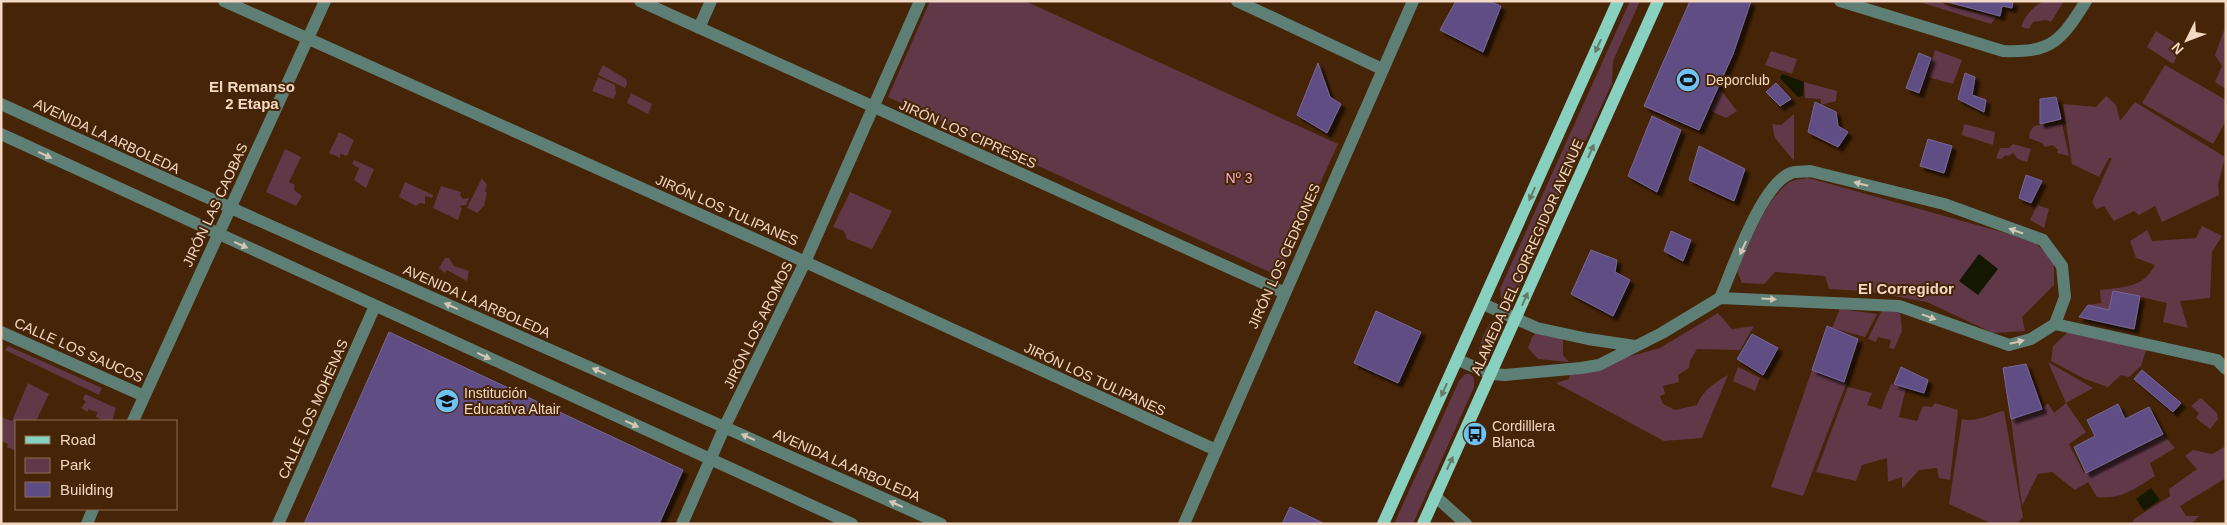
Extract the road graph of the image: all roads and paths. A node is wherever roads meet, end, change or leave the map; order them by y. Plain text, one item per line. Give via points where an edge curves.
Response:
1 (224, 1) edge
2 (325, 1) edge
3 (640, 1) edge
4 (711, 1) edge
5 (920, 1) edge
6 (1237, 1) edge
7 (1413, 1) edge
8 (1618, 1) edge
9 (1658, 1) edge
10 (1840, 1) edge
11 (2086, 1) edge
12 (700, 28) junction
13 (309, 39) junction
14 (1382, 69) junction
15 (1, 104) edge
16 (873, 108) junction
17 (1, 134) edge
18 (230, 209) junction
19 (218, 235) junction
20 (805, 262) junction
21 (1285, 293) junction
22 (1720, 298) junction
23 (1483, 304) junction
24 (375, 306) junction
25 (1516, 319) junction
26 (2054, 324) junction
27 (1, 332) edge
28 (1635, 346) junction
29 (1458, 360) junction
30 (2226, 368) edge
31 (1491, 374) junction
32 (144, 396) junction
33 (133, 420) edge
34 (725, 426) junction
35 (1216, 450) junction
36 (711, 460) junction
37 (1435, 496) junction
38 (93, 510) edge
39 (86, 524) edge
40 (278, 524) edge
41 (682, 524) edge
42 (852, 524) edge
43 (941, 524) edge
44 (1184, 524) edge
45 (1383, 524) edge
46 (1423, 524) edge
47 (1466, 524) edge

1 - 13 street, JIRÓN LOS TULIPANES
2 - 13 street, JIRÓN LAS CAOBAS
3 - 12 street, JIRÓN LOS CIPRESES
4 - 12 street
5 - 16 street, JIRÓN LOS AROMOS
6 - 14 street
7 - 14 street, JIRÓN LOS CEDRONES
8 -> 23 main road, ALAMEDA DEL CORREGIDOR AVENUE
25 -> 9 main road, ALAMEDA DEL CORREGIDOR AVENUE
10 - 11 street via 2003,51 2028,52 2054,42 2069,28
12 - 16 street, JIRÓN LOS CIPRESES
13 - 18 street, JIRÓN LAS CAOBAS
13 - 20 street, JIRÓN LOS TULIPANES
14 - 21 street, JIRÓN LOS CEDRONES
15 - 18 street, AVENIDA LA ARBOLEDA
16 - 20 street, JIRÓN LOS AROMOS
16 - 21 street, JIRÓN LOS CIPRESES
17 -> 19 street
18 - 19 street, JIRÓN LAS CAOBAS
34 -> 18 street, AVENIDA LA ARBOLEDA
19 -> 24 street
19 - 32 street, JIRÓN LAS CAOBAS
20 - 34 street, JIRÓN LOS AROMOS
20 - 35 street, JIRÓN LOS TULIPANES
21 - 35 street, JIRÓN LOS CEDRONES
22 -> 26 street via 1899,306 2009,345 2032,338
26 -> 22 street via 2065,296 2062,266 2043,240 1944,204 1810,172 1792,173 1777,183 1764,198
22 - 28 street
23 - 25 street
23 - 29 main road, ALAMEDA DEL CORREGIDOR AVENUE
24 -> 36 street
24 - 40 street, CALLE LOS MOHENAS
25 - 28 street via 1566,335
25 - 31 main road, ALAMEDA DEL CORREGIDOR AVENUE
26 - 30 street via 2217,360
27 - 32 street, CALLE LOS SAUCOS
28 - 31 street via 1599,365
29 - 31 street
29 -> 45 main road, ALAMEDA DEL CORREGIDOR AVENUE
37 -> 31 main road, ALAMEDA DEL CORREGIDOR AVENUE
32 - 33 street, JIRÓN LAS CAOBAS
34 - 36 street, JIRÓN LOS AROMOS
43 -> 34 street, AVENIDA LA ARBOLEDA
35 - 44 street, JIRÓN LOS CEDRONES
36 - 41 street, JIRÓN LOS AROMOS
36 - 42 street
37 - 46 main road, ALAMEDA DEL CORREGIDOR AVENUE
37 - 47 street
38 - 39 street

